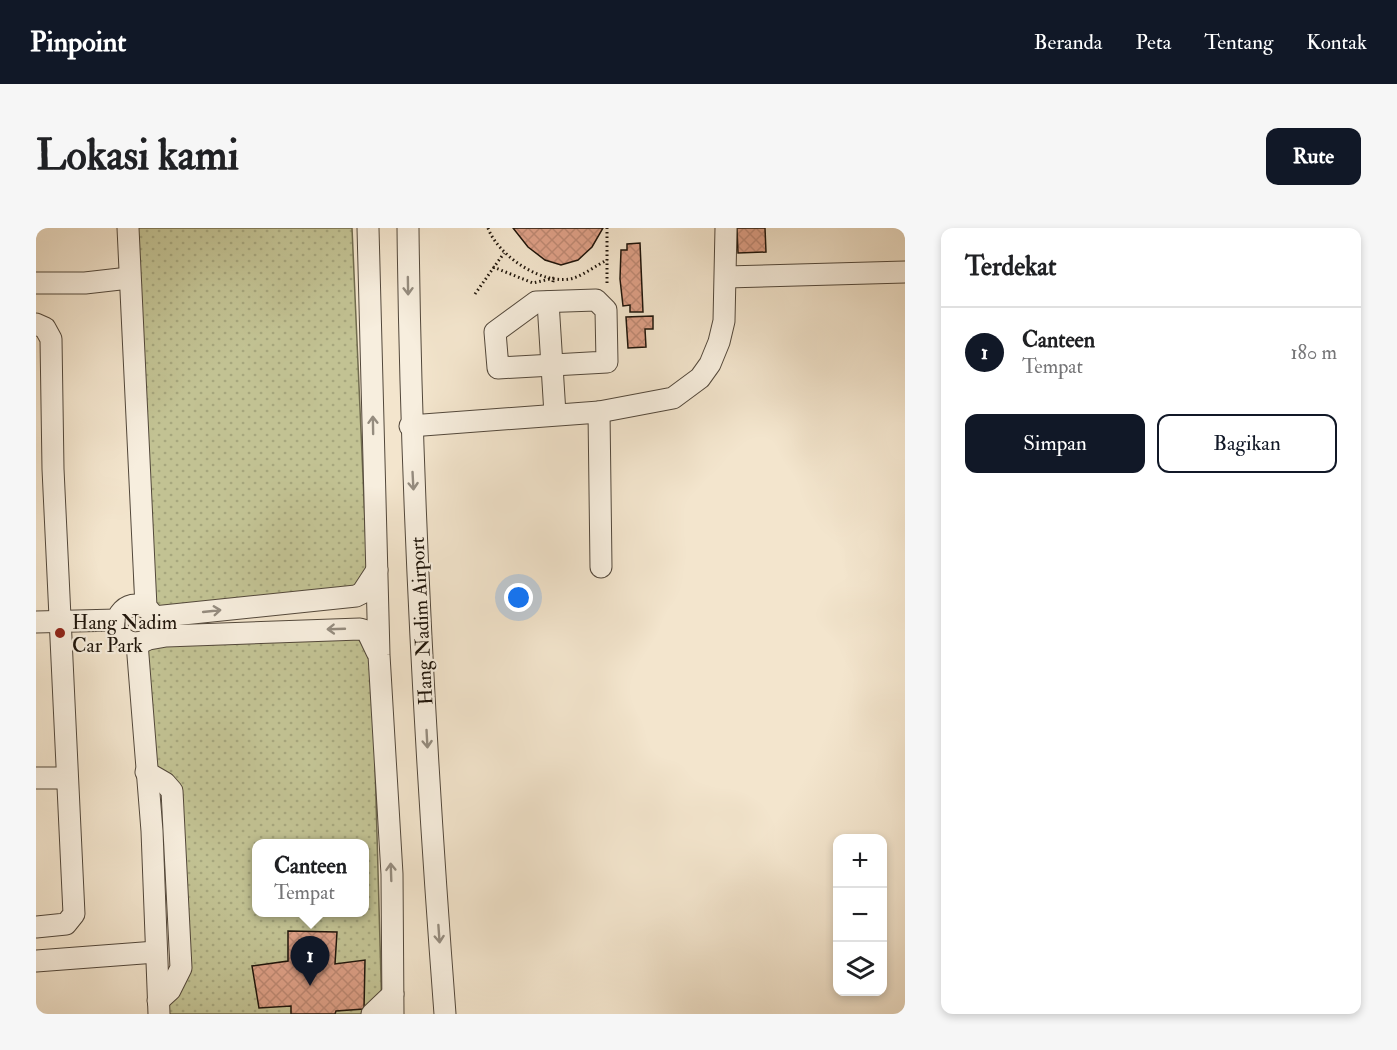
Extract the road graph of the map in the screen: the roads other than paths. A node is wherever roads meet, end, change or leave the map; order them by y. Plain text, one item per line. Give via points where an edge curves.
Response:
1 (128, 228) edge
2 (368, 228) edge
3 (408, 228) edge
4 (726, 228) edge
5 (905, 272) edge
6 (726, 277) junction
7 (129, 278) junction
8 (36, 283) edge
9 (549, 302) junction
10 (36, 324) edge
11 (552, 365) junction
12 (599, 412) junction
13 (555, 414) junction
14 (410, 426) junction
15 (44, 469) edge
16 (601, 567) dead end
17 (377, 570) junction
18 (150, 612) junction
19 (59, 620) junction
20 (117, 620) junction
21 (36, 622) edge
22 (151, 639) junction
23 (378, 655) junction
24 (146, 772) junction
25 (36, 778) edge
26 (66, 778) junction
27 (36, 927) edge
28 (156, 952) junction
29 (36, 961) edge
30 (393, 1004) edge
31 (158, 1007) edge
32 (372, 1014) edge
33 (445, 1014) edge

1 - 7 street
17 -> 2 street, Hang Nadim Airport
3 -> 14 street, Hang Nadim Airport
4 - 6 street
5 - 6 street
6 - 12 street via 719,342 700,378 673,398
7 - 8 street
7 - 18 street
9 - 11 street
9 - 11 street via 536,302 495,332 498,368
9 - 11 street via 596,300 606,310 607,362
10 - 15 street via 45,328 51,339
11 - 13 street
12 - 13 street
12 - 16 street
13 - 14 street
14 -> 33 street, Hang Nadim Airport
15 - 19 street
18 -> 17 street via 356,596
17 - 23 street, Hang Nadim Airport
18 - 20 street via 134,605 123,609
18 - 22 street via 155,628
19 - 20 street
19 - 21 street
19 - 26 street
20 - 22 street via 118,632 126,641
23 -> 22 street via 363,629
22 - 24 street
30 -> 23 street, Hang Nadim Airport via 392,874
24 - 28 street
24 - 31 street via 172,791 181,968
25 - 26 street
26 - 27 street via 74,914 66,924
28 - 29 street
28 - 31 street
30 - 32 street

